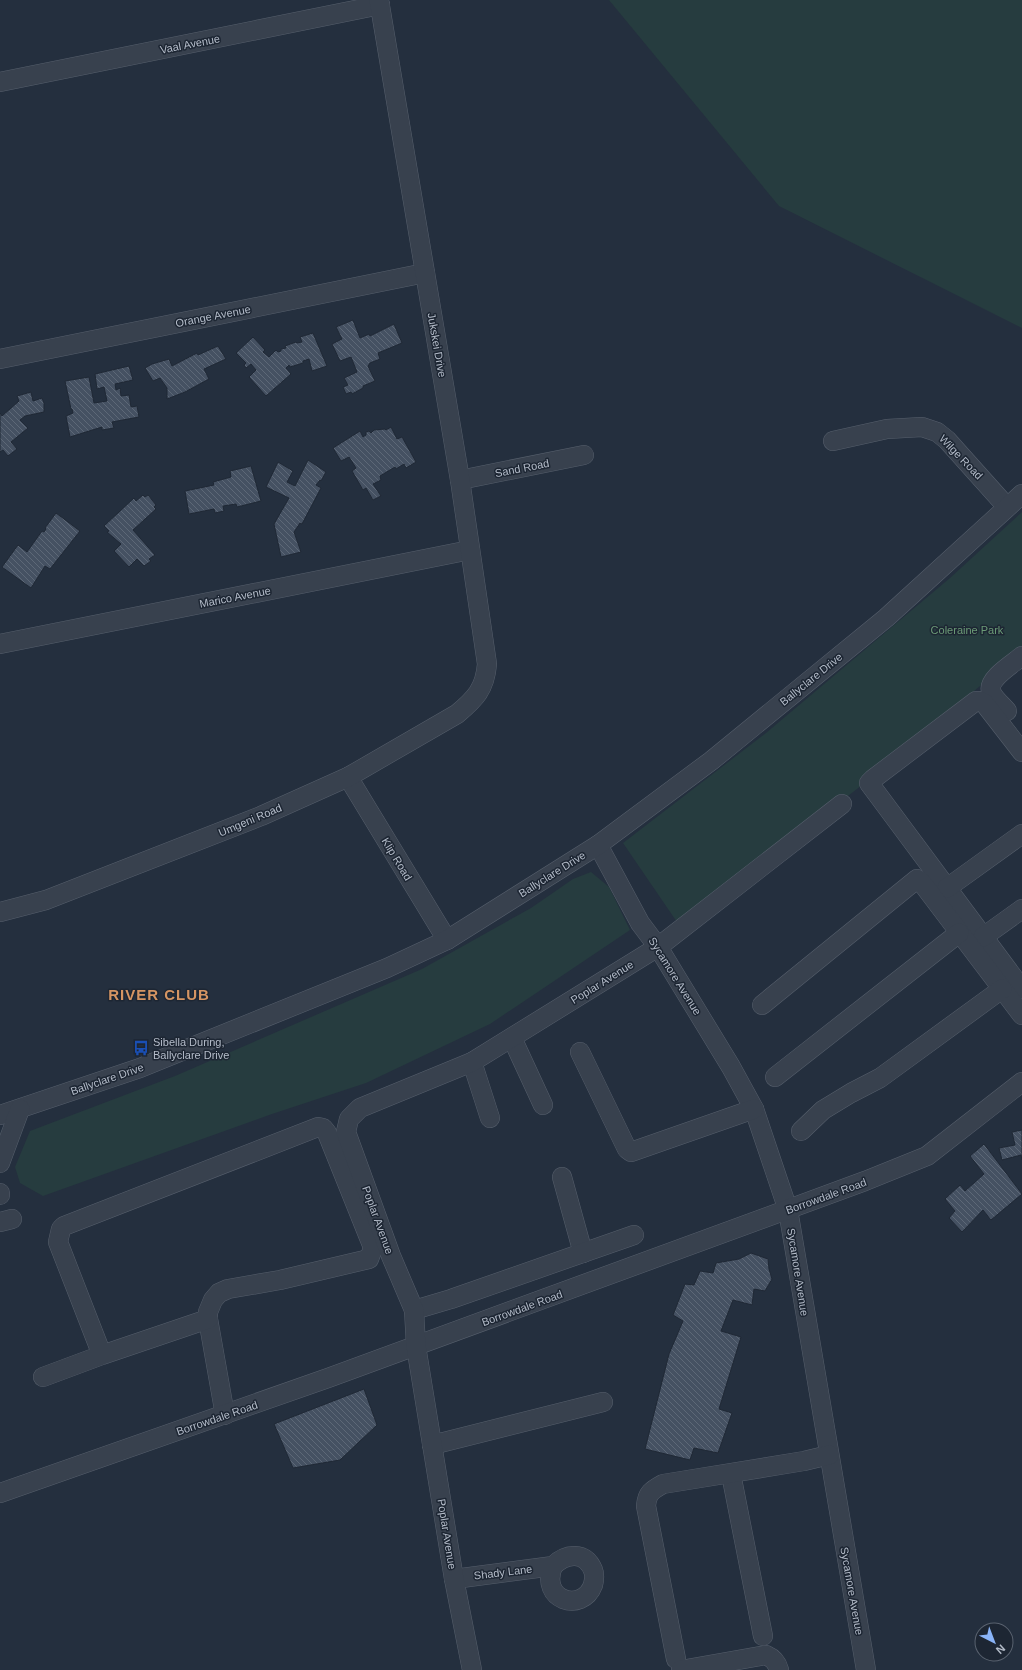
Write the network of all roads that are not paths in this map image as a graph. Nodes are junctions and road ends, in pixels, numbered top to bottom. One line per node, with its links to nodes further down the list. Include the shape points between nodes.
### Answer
1 (379, 3): 2 (street, Vaal Avenue); 3 (street, Jukskei Drive)
2 (0, 82)
3 (425, 273): 4 (street, Orange Avenue); 7 (street, Jukskei Drive)
4 (0, 359)
5 (833, 441): 9 (street, Wilge Road, via 887,429 922,427 937,432)
6 (584, 455): 7 (street, Sand Road)
7 (460, 480): 10 (street, Jukskei Drive)
8 (1022, 494): 9 (street, Ballyclare Drive)
9 (1007, 507): 19 (street, Ballyclare Drive, via 886,618 711,761)
10 (470, 550): 11 (street, Marico Avenue); 13 (street, Jukskei Drive, via 487,664)
11 (0, 644)
12 (1022, 656): 14 (street, via 992,681 990,687 991,692)
13 (481, 690): 16 (street, Umgeni Road, via 457,714)
14 (1022, 730)
15 (1022, 752): 20 (street, via 984,703 976,701 870,781 870,785)
16 (348, 777): 22 (street, Umgeni Road, via 261,816 101,879 46,900); 25 (street, Klip Road)
17 (842, 804): 26 (street, Poplar Avenue)
18 (1022, 834): 20 (street)
19 (598, 845): 25 (street, Ballyclare Drive); 26 (street, Sycamore Avenue, via 640,923)
20 (947, 888): 24 (street)
21 (1022, 908): 24 (street)
22 (0, 912)
23 (959, 933): 27 (street); 28 (street, via 922,883 916,880); 33 (street)
24 (983, 937): 27 (street)
25 (447, 940): 36 (street, Ballyclare Drive, via 387,968 140,1068)
26 (658, 947): 30 (street, Poplar Avenue); 37 (street, Sycamore Avenue)
27 (1016, 987): 29 (street); 40 (street, via 880,1078 823,1110)
28 (762, 1005)
29 (1022, 1015)
30 (512, 1038): 32 (street, Poplar Avenue); 35 (street)
31 (580, 1052): 37 (street, via 630,1152)
32 (472, 1062): 39 (street); 46 (street, Poplar Avenue, via 360,1108 348,1119 346,1132 391,1256)
33 (775, 1077)
34 (1022, 1082): 43 (street, Borrowdale Road, via 927,1156)
35 (543, 1104)
36 (20, 1109): 38 (street, Ballyclare Drive); 41 (street)
37 (754, 1109): 43 (street, Sycamore Avenue)
38 (0, 1115)
39 (490, 1118)
40 (801, 1130)
41 (0, 1163)
42 (562, 1177): 45 (street)
43 (788, 1210): 48 (street, Borrowdale Road); 54 (street, Sycamore Avenue)
44 (634, 1235): 45 (street)
45 (583, 1253): 46 (street)
46 (414, 1310): 48 (street, Poplar Avenue)
47 (208, 1320): 49 (street); 49 (street, via 213,1300 228,1289 280,1280 369,1259 372,1245 323,1128 310,1130 61,1229 58,1242); 52 (street)
48 (416, 1346): 52 (street, Borrowdale Road); 53 (street, Poplar Avenue)
49 (102, 1355): 50 (street)
50 (43, 1377)
51 (603, 1402): 53 (street)
52 (225, 1415): 56 (street, Borrowdale Road)
53 (432, 1445): 58 (street, Poplar Avenue)
54 (829, 1455): 55 (street); 63 (street, Sycamore Avenue)
55 (731, 1474): 59 (street); 60 (street, via 663,1484 650,1491 647,1497 646,1506)
56 (0, 1493)
57 (553, 1566): 58 (street, Shady Lane)
58 (454, 1578): 62 (street, Poplar Avenue)
59 (763, 1636)
60 (679, 1664): 61 (street, via 766,1655)
61 (775, 1664)
62 (472, 1670)
63 (866, 1670)

